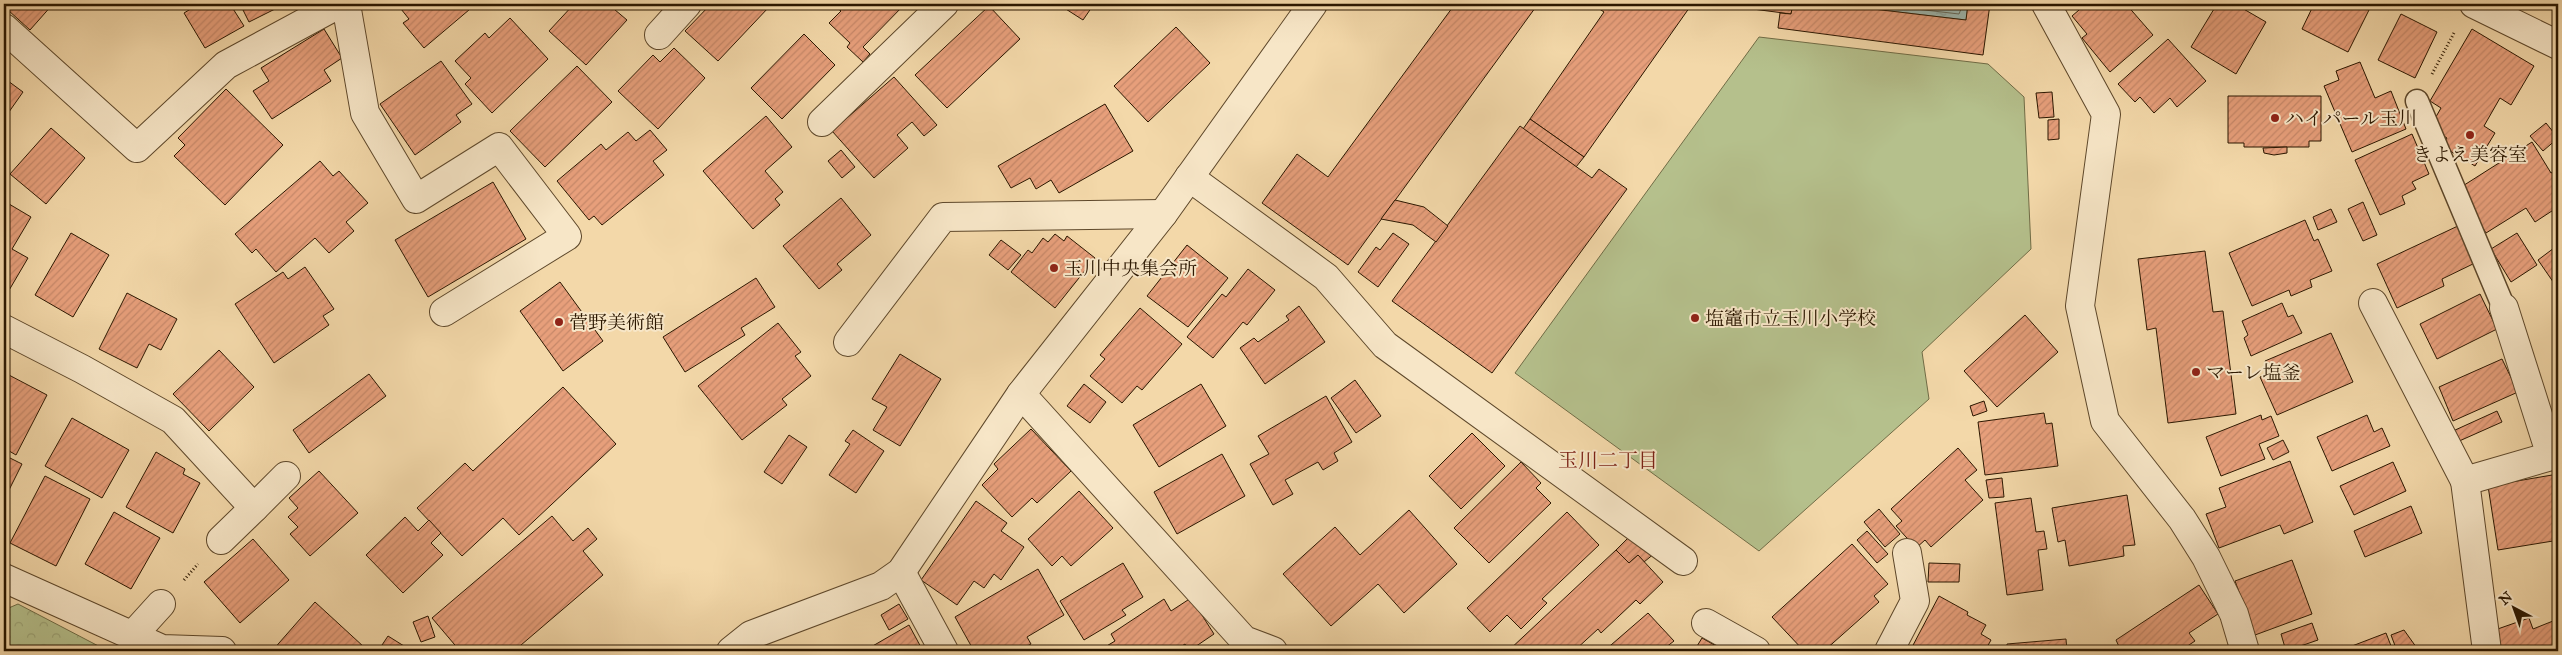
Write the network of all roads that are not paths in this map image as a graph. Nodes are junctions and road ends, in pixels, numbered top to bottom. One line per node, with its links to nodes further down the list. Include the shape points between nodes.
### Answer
1 (339, 4): 8 (street, via 226,65 137,148)
2 (346, 4): 17 (street, via 365,113 416,199 499,146 566,236)
3 (687, 4): 9 (street)
4 (944, 4): 12 (street)
5 (1313, 4): 13 (street)
6 (2046, 4): 38 (street, via 2106,114 2080,306 2105,421 2182,519 2206,557 2234,614)
7 (2474, 4): 10 (street)
8 (4, 28)
9 (659, 35)
10 (2558, 45)
11 (2417, 101): 16 (lane)
12 (822, 122)
13 (1189, 177): 14 (street); 26 (street, via 1326,277 1385,345)
14 (1163, 214): 19 (street, via 943,217); 20 (street)
15 (2373, 303): 22 (street)
16 (2504, 308): 22 (street, via 2551,456)
17 (444, 312)
18 (4, 328): 23 (street, via 173,420)
19 (848, 342)
20 (1021, 394): 27 (street); 35 (street, via 1244,640)
21 (286, 476): 23 (street)
22 (2465, 481): 39 (street)
23 (254, 508): 24 (street)
24 (221, 540)
25 (1908, 553): 37 (street, via 1915,600)
26 (1683, 561)
27 (901, 572): 33 (street, via 881,586 750,635); 34 (street)
28 (4, 578): 31 (street)
29 (161, 604): 31 (street)
30 (1706, 623): 36 (street)
31 (132, 636): 32 (street, via 162,649)
32 (222, 651)
33 (731, 651)
34 (944, 651)
35 (1273, 651)
36 (1756, 651)
37 (1889, 651)
38 (2245, 651)
39 (2487, 651)

